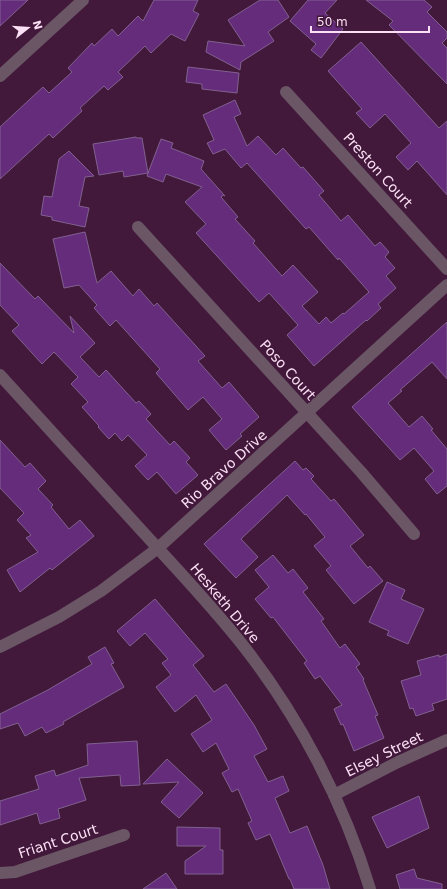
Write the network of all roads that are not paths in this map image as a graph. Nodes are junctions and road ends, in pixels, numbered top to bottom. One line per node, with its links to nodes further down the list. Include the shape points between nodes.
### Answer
1 (83, 0): 2 (street)
2 (0, 76)
3 (286, 92): 5 (street, Preston Court)
4 (138, 228): 8 (street, Poso Court)
5 (447, 269)
6 (447, 285): 8 (street, Rio Bravo Drive)
7 (0, 375): 10 (street, Hesketh Drive)
8 (307, 413): 9 (street, Poso Court); 10 (street, Rio Bravo Drive)
9 (414, 534)
10 (158, 548): 11 (street, Rio Bravo Drive, via 59,617); 13 (street, Hesketh Drive, via 245,648 306,740)
11 (0, 647)
12 (447, 740): 13 (street, Elsey Street)
13 (334, 795): 16 (street, Hesketh Drive)
14 (124, 835): 15 (street, Friant Court, via 15,872)
15 (0, 873)
16 (370, 889)

